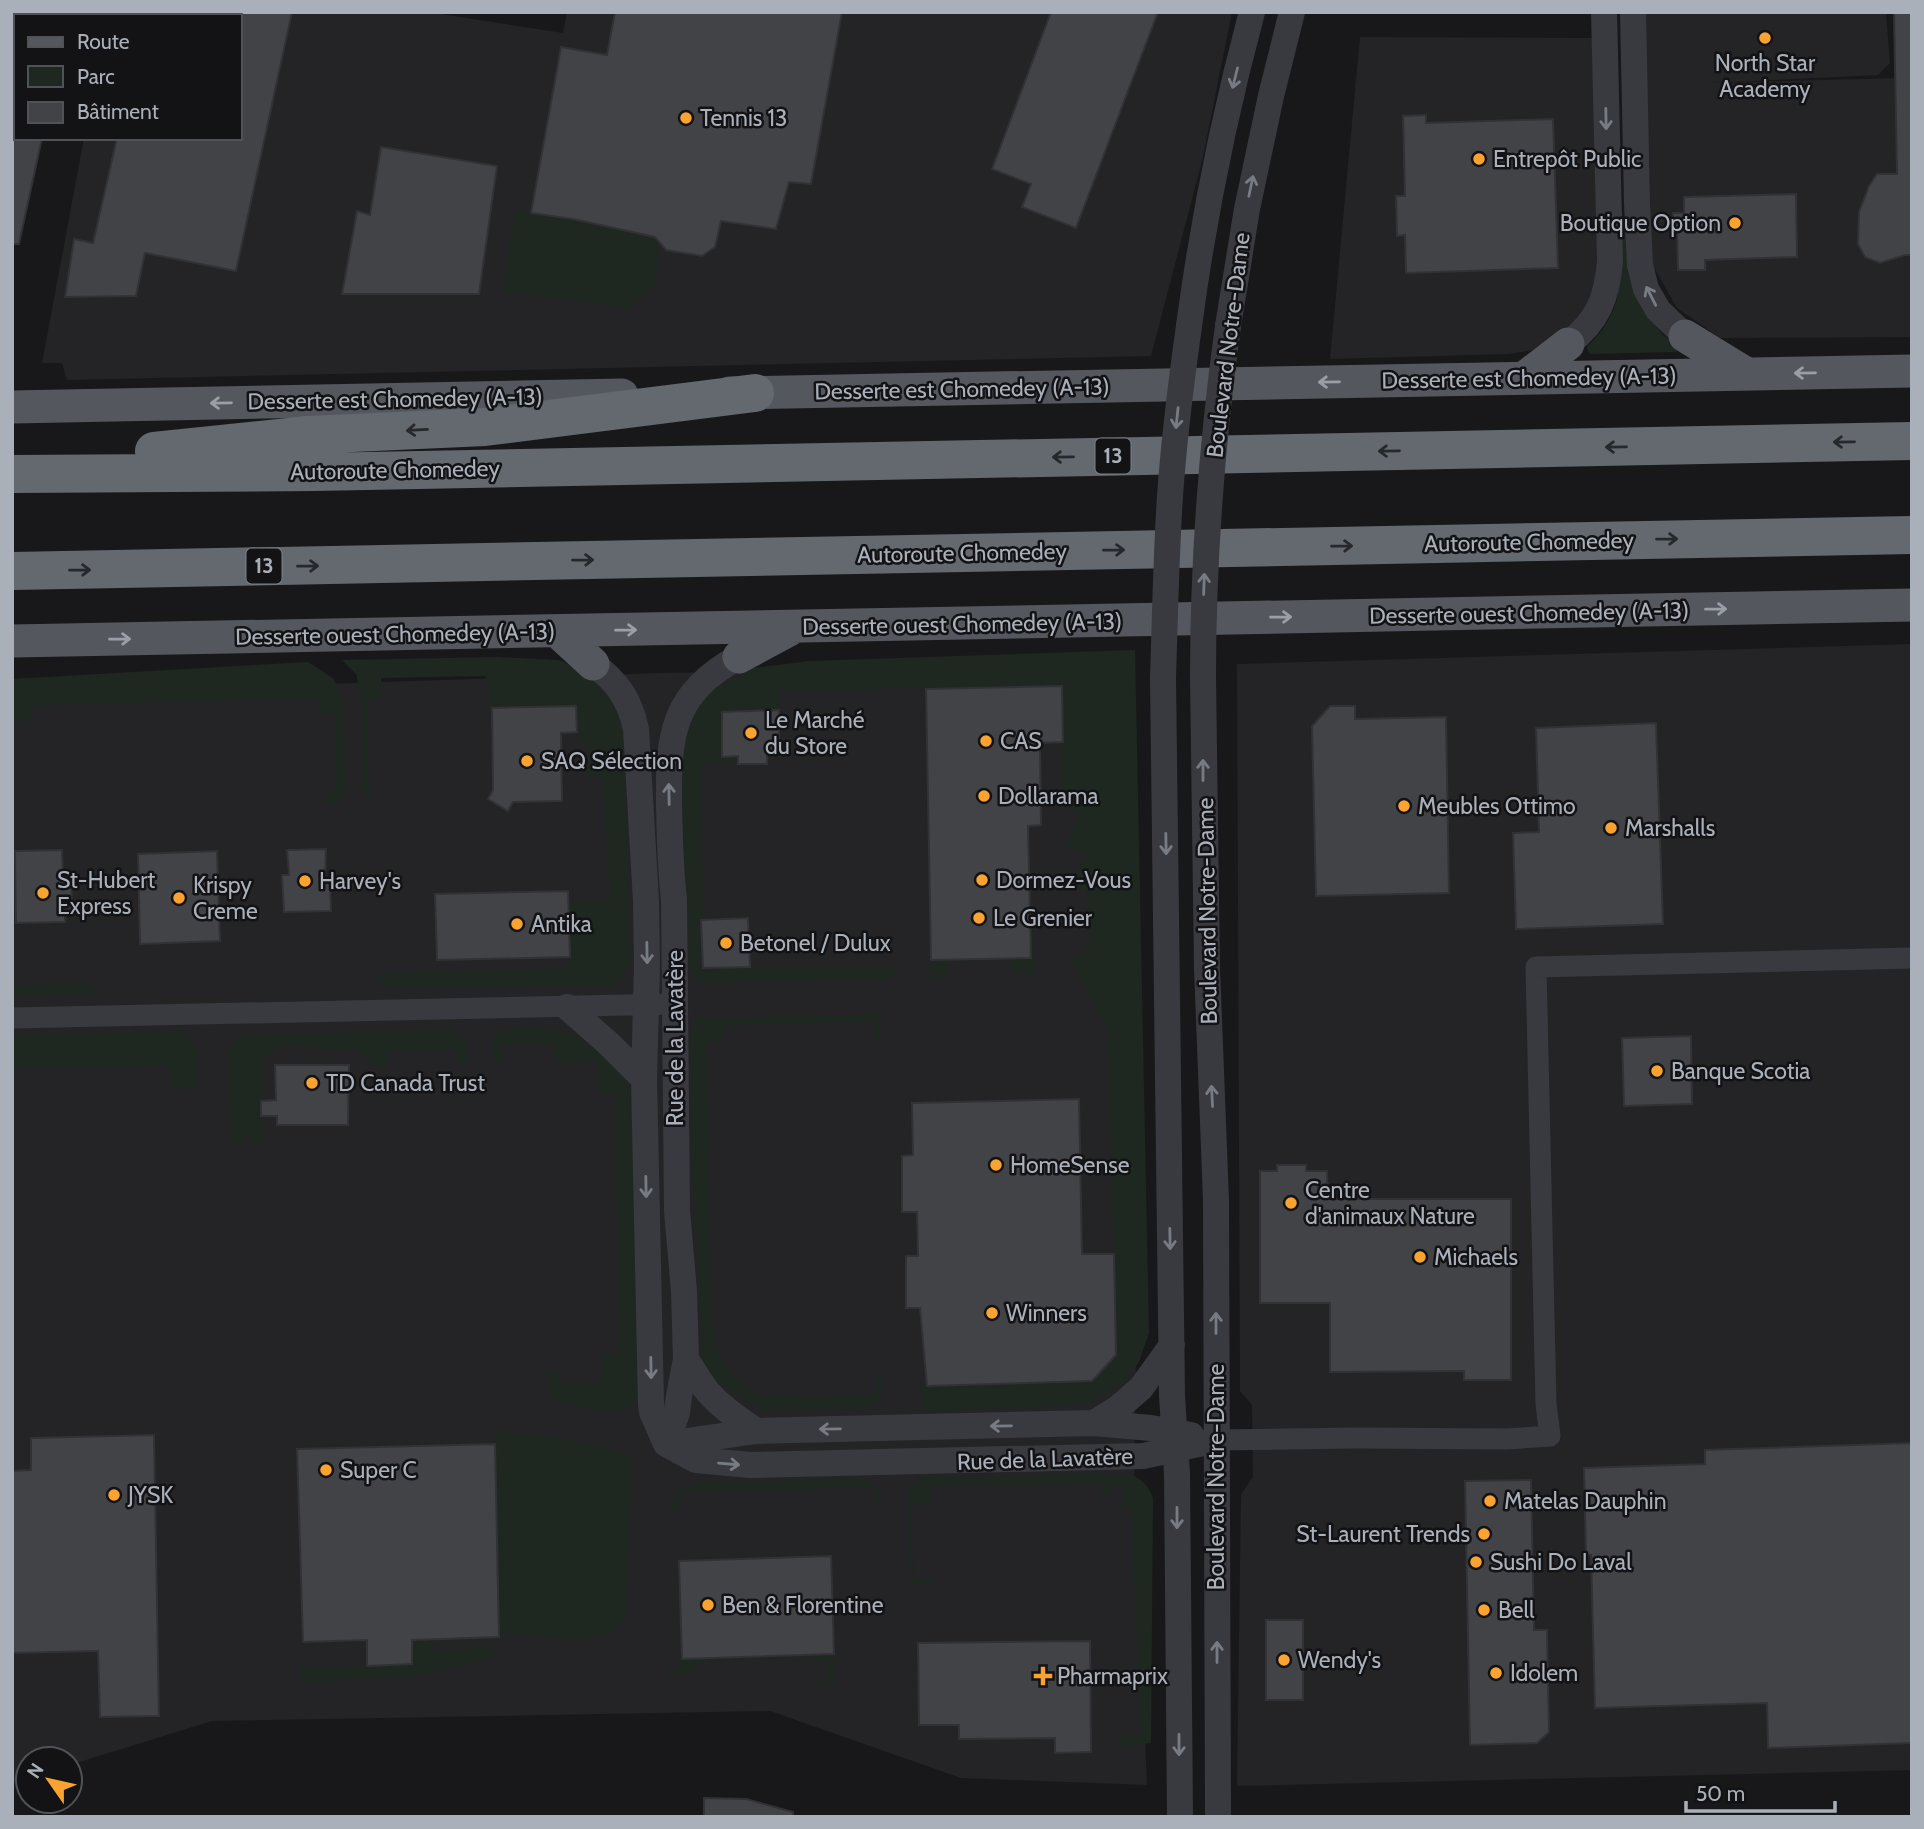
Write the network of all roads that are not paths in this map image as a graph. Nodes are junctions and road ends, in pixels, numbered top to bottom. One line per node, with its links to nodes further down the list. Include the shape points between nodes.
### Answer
1 (1252, 12): 29 (street, Boulevard Notre-Dame, one-way to 29, bridge, via 1230,95 1202,239 1170,496 1163,678)
2 (1292, 12): 33 (street, Boulevard Notre-Dame, one-way to 2, bridge, via 1203,677 1206,536 1228,326 1249,199)
3 (1604, 12): 6 (street, one-way to 6, via 1608,278 1597,313)
4 (1633, 12): 5 (street, one-way to 4, via 1651,300 1640,265)
5 (1685, 336): 8 (main road)
6 (1568, 344): 9 (main road)
7 (1912, 371): 8 (main road, Desserte est Chomedey (A-13), one-way to 8)
8 (1747, 374): 9 (main road, Desserte est Chomedey (A-13))
9 (1524, 378): 10 (main road, Desserte est Chomedey (A-13), one-way to 10)
10 (755, 393): 11 (main road, Desserte est Chomedey (A-13), one-way to 11); 13 (highway, one-way to 13, via 485,427 308,435)
11 (12, 407)
12 (1912, 441): 14 (highway, Autoroute Chomedey / 13, one-way to 14)
13 (12, 466)
14 (12, 474)
15 (1912, 535): 16 (highway, Autoroute Chomedey / 13, one-way to 15)
16 (12, 571)
17 (1912, 606): 18 (main road, Desserte ouest Chomedey (A-13), one-way to 17)
18 (794, 627): 19 (main road, Desserte ouest Chomedey (A-13), one-way to 18); 21 (main road)
19 (557, 631): 20 (main road, Desserte ouest Chomedey (A-13), one-way to 19); 22 (main road)
20 (12, 641)
21 (739, 657): 24 (street, Rue de la Lavatère, one-way to 21, via 672,743 688,698 712,673)
22 (593, 664): 25 (street, Rue de la Lavatère, one-way to 25, via 621,690 636,729 646,901)
23 (1912, 958): 33 (street, Rue de la Lavatère, via 1536,967 1550,1436)
24 (674, 1004): 25 (street); 30 (street, Rue de la Lavatère, via 677,1210)
25 (645, 1005): 26 (street); 28 (street, Rue de la Lavatère)
26 (567, 1007): 27 (street); 28 (street)
27 (12, 1018)
28 (644, 1079): 35 (street, Rue de la Lavatère, one-way to 35, via 651,1403)
29 (1172, 1345): 31 (street, via 1141,1388); 34 (street, Boulevard Notre-Dame)
30 (686, 1359): 32 (street, via 706,1390); 35 (street, Rue de la Lavatère, via 677,1413)
31 (1094, 1423): 32 (street, Rue de la Lavatère, one-way to 32); 34 (street, Rue de la Lavatère, via 1151,1428)
32 (757, 1431): 35 (street, Rue de la Lavatère)
33 (1217, 1440): 34 (street, Rue de la Lavatère); 37 (street, Boulevard Notre-Dame, one-way to 33)
34 (1175, 1441): 35 (street, Rue de la Lavatère, one-way to 34, via 696,1460 750,1465 1129,1457 1151,1455); 36 (street, Boulevard Notre-Dame, one-way to 36)
35 (666, 1444)
36 (1180, 1817)
37 (1218, 1817)

